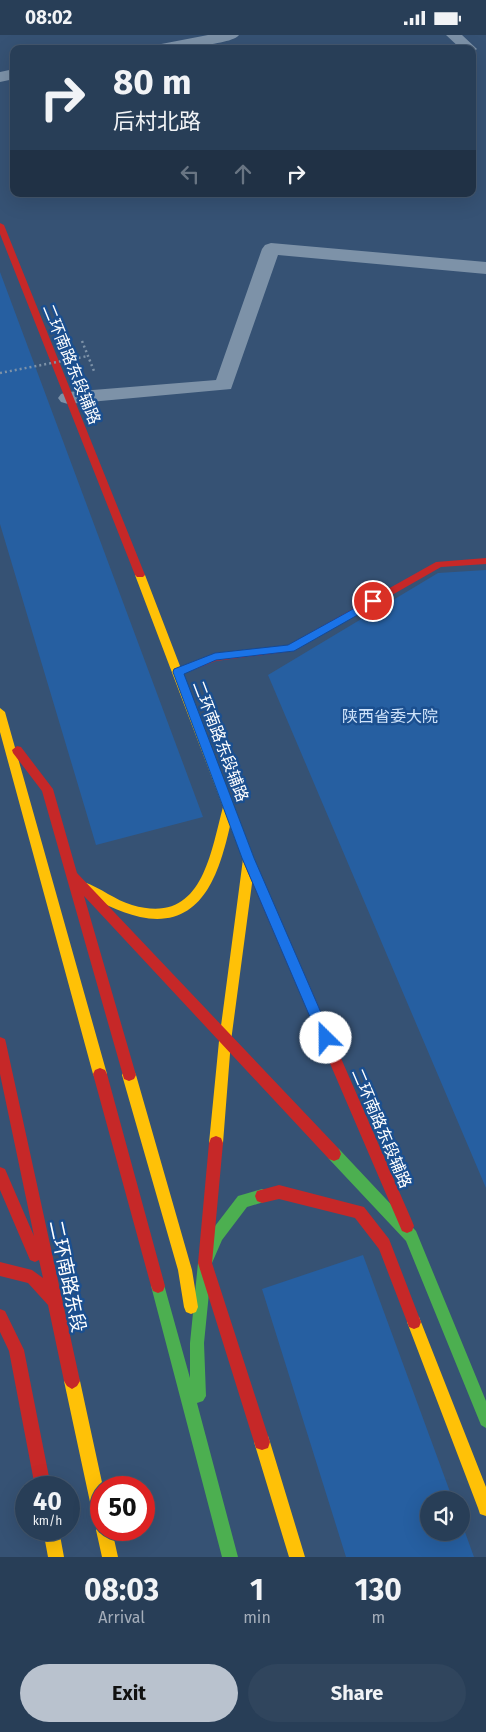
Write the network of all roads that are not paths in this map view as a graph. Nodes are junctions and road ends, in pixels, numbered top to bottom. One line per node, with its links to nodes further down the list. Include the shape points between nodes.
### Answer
1 (232, 35): 3 (street)
2 (453, 35): 4 (street)
3 (178, 45)
4 (465, 45)
5 (0, 225): 7 (main road, 二环南路东段辅路)
6 (486, 268): 7 (street, via 271,249 224,385)
7 (68, 398): 9 (main road, 二环南路东段辅路)
8 (486, 561): 9 (main road, via 440,564 290,648 215,657)
9 (178, 672): 12 (main road, 二环南路东段辅路)
10 (0, 712): 11 (main road)
11 (7, 738): 14 (main road, via 46,789); 25 (main road)
12 (228, 806): 13 (main road, 二环南路东段辅路); 14 (main road, via 220,851 197,899 184,910 168,915 151,915 128,909 103,898)
13 (248, 858): 15 (main road); 18 (main road, 二环南路东段辅路)
14 (76, 880): 15 (main road); 23 (main road, via 185,1270)
15 (225, 1041): 18 (main road); 19 (main road)
16 (0, 1043): 21 (main road, 二环南路东段)
17 (0, 1174): 21 (main road)
18 (412, 1236): 24 (main road, 二环南路东段辅路)
19 (205, 1263): 23 (main road); 28 (main road, via 217,1235 243,1201 280,1192 359,1212 384,1244); 34 (main road)
20 (0, 1269): 21 (main road, via 32,1277)
21 (56, 1302): 27 (main road, 二环南路东段)
22 (0, 1316): 26 (main road, via 16,1350)
23 (197, 1343): 25 (main road)
24 (486, 1420)
25 (198, 1437): 33 (main road)
26 (41, 1476)
27 (93, 1476)
28 (486, 1508)
29 (53, 1541): 31 (main road)
30 (106, 1541): 32 (main road)
31 (56, 1557)
32 (110, 1557)
33 (230, 1557)
34 (297, 1557)

